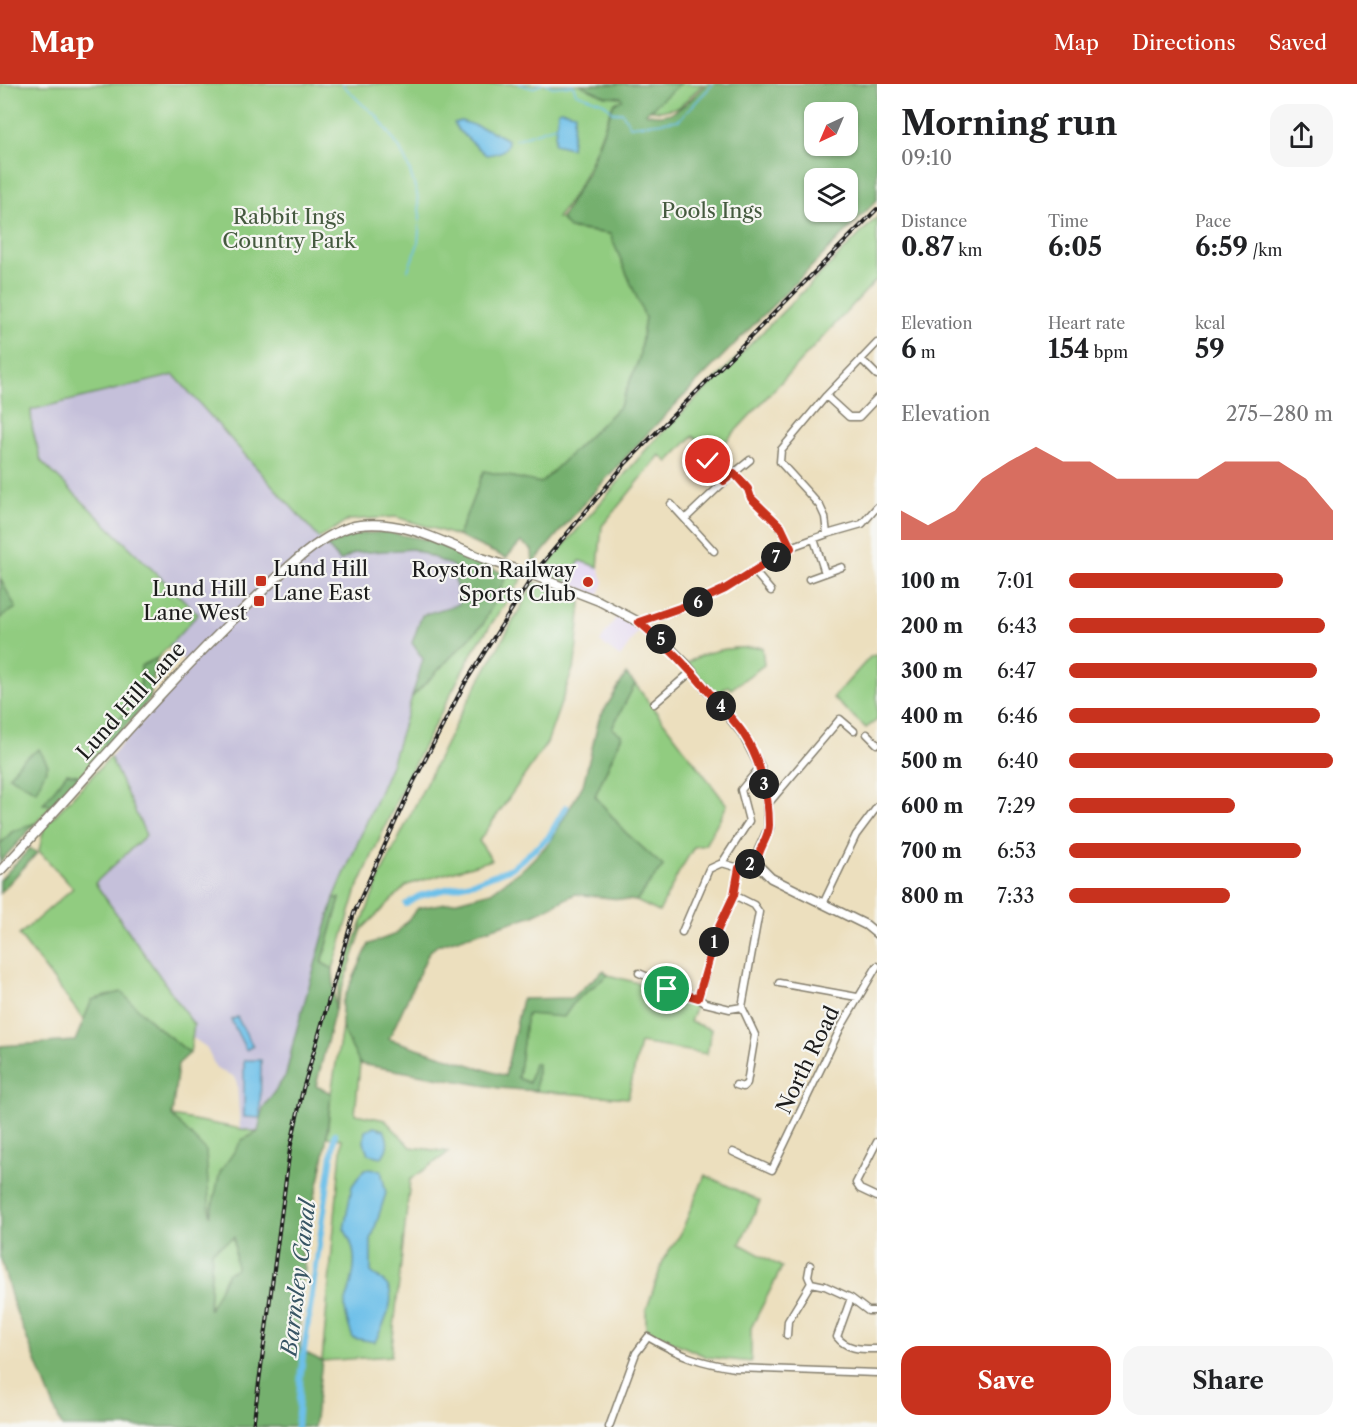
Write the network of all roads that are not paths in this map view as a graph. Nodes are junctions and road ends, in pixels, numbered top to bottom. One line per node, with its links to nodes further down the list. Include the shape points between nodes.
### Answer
1 (877, 343): 2 (street)
2 (861, 359): 3 (street); 4 (street)
3 (877, 375)
4 (826, 396): 5 (street, via 849,417 859,417); 13 (street, via 781,450 780,462 820,506)
5 (877, 398)
6 (750, 460): 8 (street)
7 (708, 461): 9 (street)
8 (734, 473): 9 (street); 15 (street, via 751,498 781,527)
9 (724, 481): 12 (street)
10 (671, 504): 12 (street)
11 (877, 507): 13 (street, via 862,524)
12 (686, 518): 16 (street)
13 (827, 534): 14 (street)
14 (814, 539): 15 (street); 19 (street)
15 (791, 548): 18 (street)
16 (714, 551)
17 (842, 567): 19 (street)
18 (754, 571): 21 (street); 22 (street, via 697,602)
19 (825, 573): 20 (street)
20 (808, 579)
21 (771, 591)
22 (639, 622): 23 (main road, Lund Hill Lane); 34 (main road, Lund Hill Lane, via 599,601 436,537 390,525 346,528 324,539 279,576 176,677)
23 (692, 671): 24 (street); 28 (main road, Lund Hill Lane, via 743,734)
24 (654, 704)
25 (854, 731): 29 (street, via 840,719)
26 (867, 734): 27 (street)
27 (877, 744)
28 (759, 767): 29 (main road, Lund Hill Lane); 31 (street, via 741,790 749,821)
29 (768, 804): 32 (main road, Lund Hill Lane, via 770,828)
30 (877, 807): 36 (street, via 856,835)
31 (722, 863): 33 (street); 37 (street, via 709,869)
32 (757, 864): 33 (street); 36 (main road, via 771,878)
33 (739, 868): 35 (street)
34 (0, 871)
35 (734, 895): 43 (street, via 718,929); 44 (street, via 759,912)
36 (823, 904): 38 (main road)
37 (682, 933)
38 (877, 934)
39 (877, 966): 42 (street, North Road)
40 (639, 974): 43 (street, via 667,989)
41 (779, 982): 42 (street)
42 (857, 997): 47 (street, North Road, via 772,1170)
43 (698, 998): 44 (street, via 730,1009)
44 (742, 1007): 45 (street, via 755,1035 747,1083 743,1087)
45 (736, 1085)
46 (877, 1142): 48 (street, via 856,1183)
47 (733, 1152)
48 (877, 1197)
49 (810, 1265): 50 (street)
50 (811, 1283): 51 (street); 53 (street, via 788,1321)
51 (851, 1298): 52 (street, via 868,1311); 54 (street, via 837,1337 857,1349)
52 (877, 1311)
53 (786, 1335)
54 (877, 1349)
55 (877, 1373): 56 (street, via 712,1365 688,1358 648,1337 636,1353)
56 (609, 1427)

